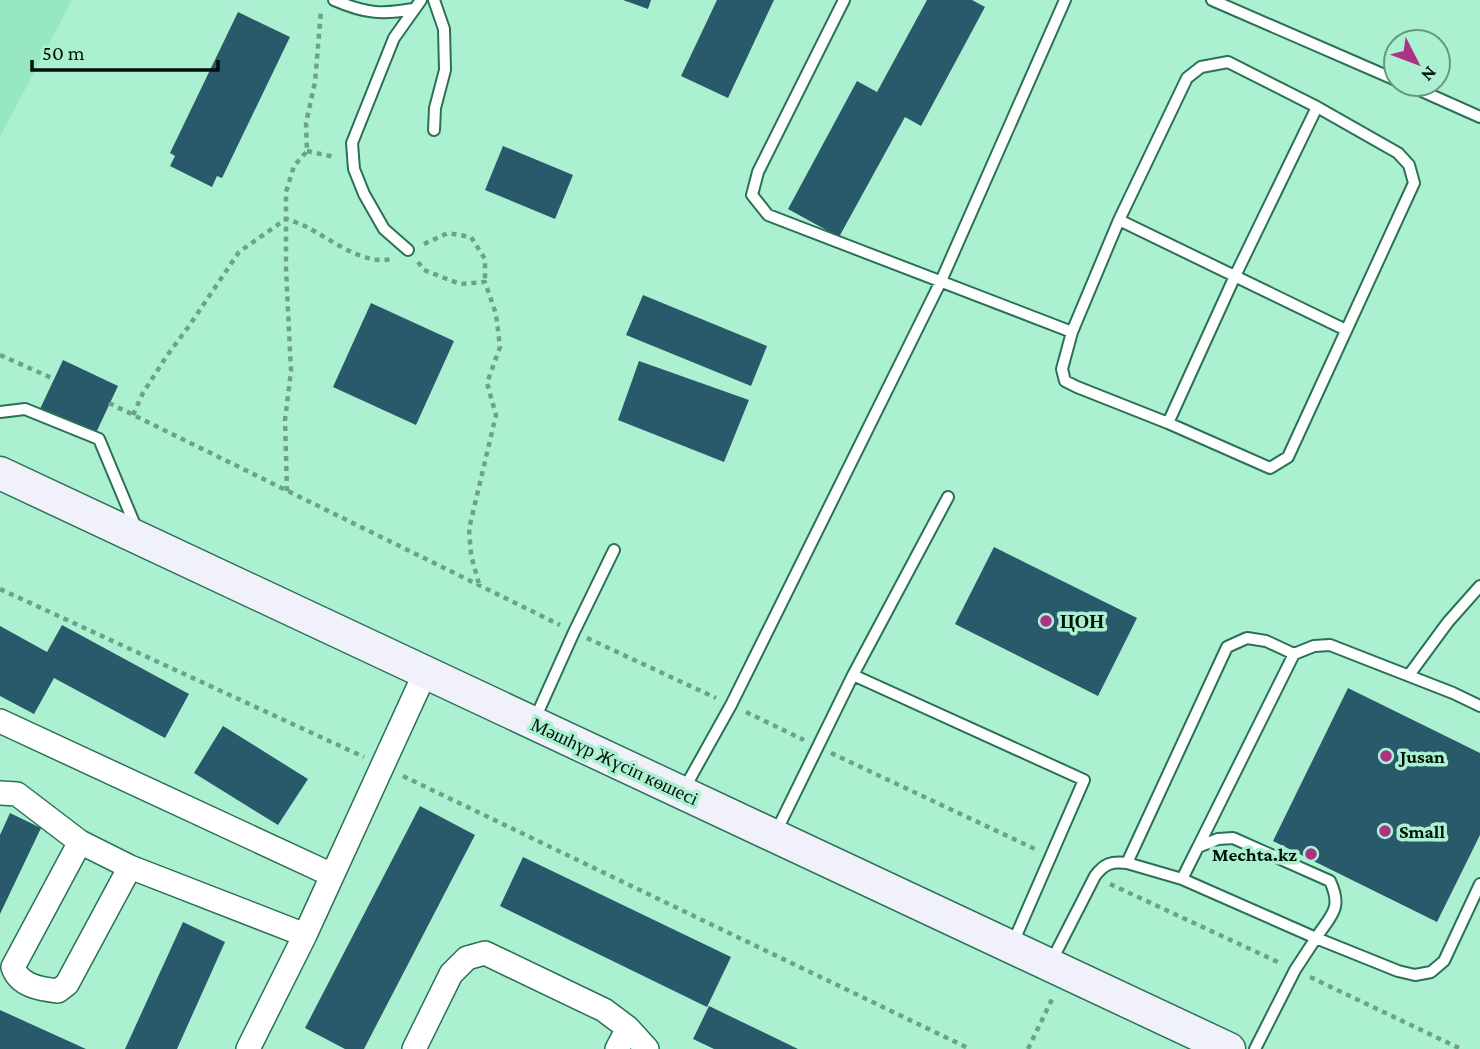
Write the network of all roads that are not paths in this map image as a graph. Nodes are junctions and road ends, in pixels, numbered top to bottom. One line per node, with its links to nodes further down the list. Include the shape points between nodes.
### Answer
1 (334, 0): 6 (lane, via 357,10 391,13)
2 (434, 0): 11 (lane, via 444,29 445,70)
3 (844, 0): 15 (lane, via 758,172 752,195 768,215)
4 (1065, 0): 15 (lane)
5 (1212, 0): 7 (lane)
6 (417, 5): 13 (lane, via 394,38 352,143 354,169 364,194 384,229)
7 (1382, 74)
8 (1437, 98): 10 (lane)
9 (1317, 107): 12 (lane, via 1228,62 1201,67 1187,78); 14 (lane); 16 (lane, via 1398,153 1409,165 1414,183)
10 (1480, 117)
11 (434, 130)
12 (1119, 220): 14 (lane); 17 (lane)
13 (408, 250)
14 (1235, 276): 16 (lane); 19 (lane)
15 (941, 281): 17 (lane); 33 (lane, via 731,705)
16 (1346, 330): 19 (lane, via 1288,457 1279,464 1270,468)
17 (1072, 332): 19 (lane, via 1062,369 1065,381)
18 (0, 412): 22 (lane, via 25,409 99,439)
19 (1168, 423)
20 (0, 473): 22 (main road, Мәшһүр Жүсіп көшесі)
21 (948, 497): 27 (lane)
22 (141, 539): 26 (main road, Мәшһүр Жүсіп көшесі)
23 (614, 550): 31 (lane)
24 (1480, 586): 28 (lane)
25 (1294, 654): 28 (lane, via 1330,645); 36 (lane); 37 (lane, via 1247,638 1227,647)
26 (425, 673): 31 (main road, Мәшһүр Жүсіп көшесі); 39 (street)
27 (853, 675): 34 (lane); 44 (lane, via 1084,780)
28 (1409, 675): 29 (lane)
29 (1480, 706)
30 (0, 721): 39 (street)
31 (533, 723): 33 (main road, Мәшһүр Жүсіп көшесі)
32 (0, 793): 35 (street, via 17,794)
33 (682, 793): 34 (main road, Мәшһүр Жүсіп көшесі)
34 (774, 836): 44 (main road, Мәшһүр Жүсіп көшесі)
35 (80, 842): 38 (street); 38 (street, via 13,967 15,975 34,988 58,991 68,984)
36 (1198, 847): 40 (lane); 43 (lane, via 1234,838 1330,881 1336,907)
37 (1126, 863): 40 (lane); 45 (lane, via 1103,866 1095,876)
38 (130, 867): 42 (street)
39 (332, 876): 42 (street)
40 (1182, 880): 43 (lane)
41 (1480, 884): 43 (lane, via 1444,961 1431,972 1398,971)
42 (306, 935): 47 (street)
43 (1316, 938): 52 (lane)
44 (1011, 947): 45 (main road, Мәшһүр Жүсіп көшесі)
45 (1057, 969): 51 (main road, Мәшһүр Жүсіп көшесі)
46 (628, 1028): 48 (street, via 604,1010 485,953 467,958 451,974); 49 (street); 50 (street)
47 (249, 1049)
48 (414, 1049)
49 (617, 1049)
50 (647, 1049)
51 (1229, 1049)
52 (1255, 1049)

